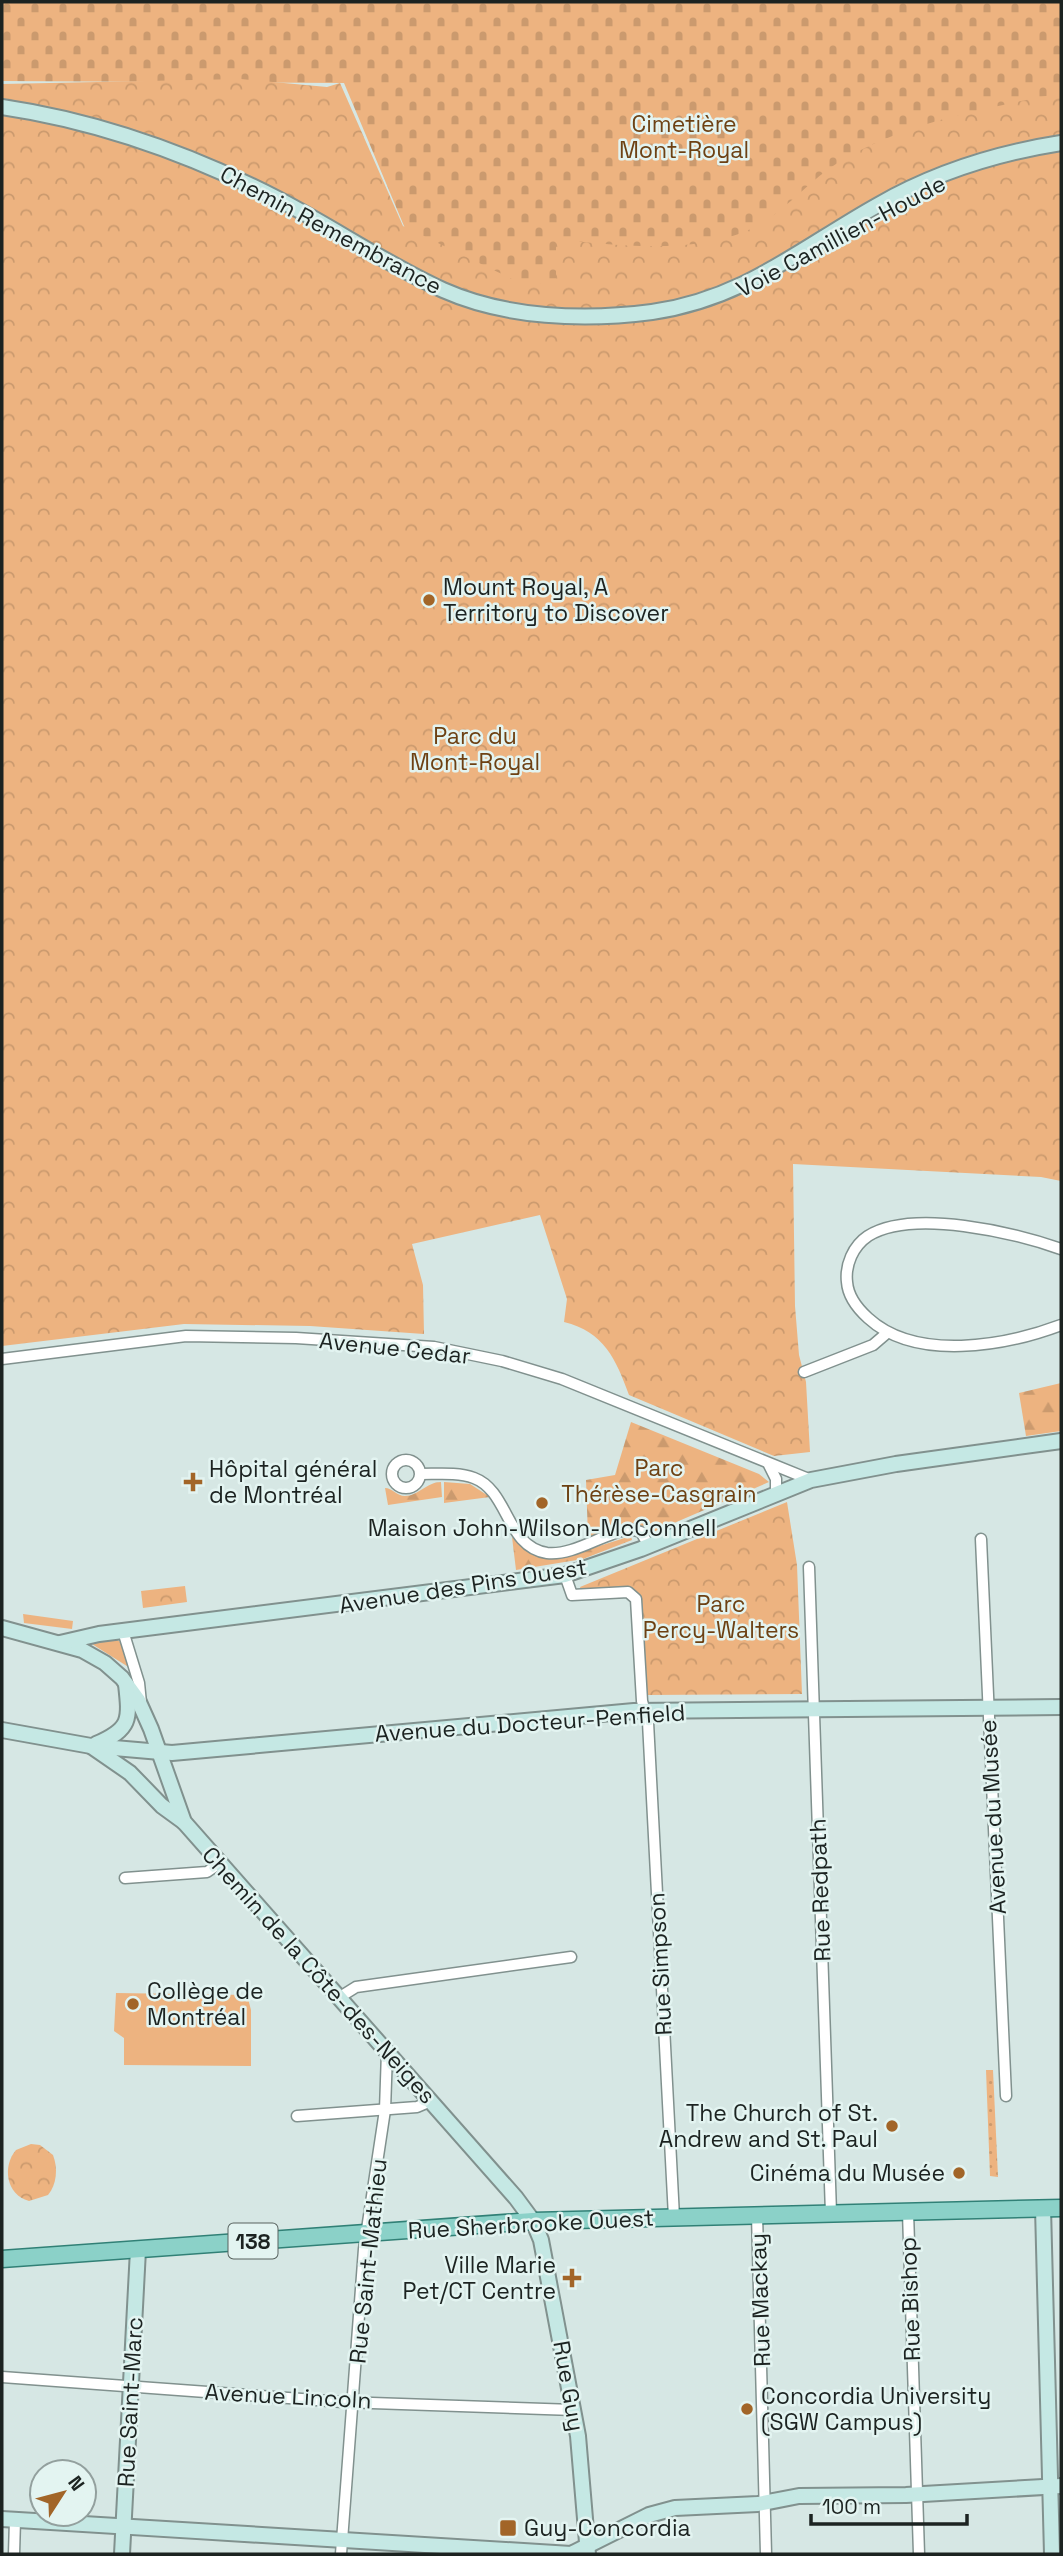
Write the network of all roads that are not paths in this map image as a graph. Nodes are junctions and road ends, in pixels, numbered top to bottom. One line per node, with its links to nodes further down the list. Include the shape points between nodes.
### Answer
1 (2, 107): 3 (main road, Chemin Remembrance, via 104,130 216,170 285,202 445,291 518,311)
2 (1061, 146): 3 (main road, Voie Camillien-Houde, via 998,156 932,179 867,211 767,274 708,297 662,310)
3 (583, 316)
4 (1061, 1249): 6 (street, via 1002,1233 941,1226 907,1226 872,1234 851,1257 848,1288 860,1312)
5 (1061, 1325): 6 (street, via 1021,1337 963,1345)
6 (887, 1333): 8 (street, via 875,1344)
7 (2, 1359): 10 (street, Avenue Cedar, via 186,1336 424,1346 562,1379)
8 (804, 1372)
9 (1061, 1441): 12 (main road, Avenue des Pins Ouest)
10 (769, 1465): 12 (street, Avenue Cedar); 13 (street, via 776,1479)
11 (421, 1474): 15 (street, via 480,1480 495,1494 517,1532 542,1552 557,1552 630,1529 641,1532)
12 (811, 1480): 13 (main road, Avenue des Pins Ouest)
13 (776, 1494): 15 (main road, Avenue des Pins Ouest)
14 (981, 1539): 23 (street, Avenue du Musée)
15 (649, 1546): 17 (main road, Avenue des Pins Ouest)
16 (808, 1567): 25 (street, Rue Redpath)
17 (565, 1575): 19 (main road, Avenue des Pins Ouest); 26 (street, Rue Simpson, via 572,1595 628,1592 635,1597)
18 (2, 1628): 20 (main road, Chemin de la Côte-des-Neiges)
19 (123, 1631): 20 (main road, Avenue des Pins Ouest, via 79,1636); 22 (street, Chemin de la Côte-des-Neiges, via 139,1683)
20 (59, 1644): 21 (main road, Chemin de la Côte-des-Neiges, via 94,1656)
21 (126, 1683): 22 (main road, Chemin de la Côte-des-Neiges); 28 (main road, via 129,1710 125,1726)
22 (141, 1707): 29 (main road, Chemin de la Côte-des-Neiges)
23 (988, 1707): 24 (main road, Avenue du Docteur-Penfield); 25 (main road, Avenue du Docteur-Penfield); 36 (street, Avenue du Musée)
24 (1061, 1707)
25 (814, 1710): 26 (main road, Avenue du Docteur-Penfield); 43 (street, Rue Redpath)
26 (645, 1712): 29 (main road, Avenue du Docteur-Penfield); 45 (street, Rue Simpson)
27 (2, 1730): 28 (main road, Avenue du Docteur-Penfield)
28 (91, 1745): 29 (main road, Avenue du Docteur-Penfield); 30 (main road, via 134,1776)
29 (160, 1752): 30 (main road, Chemin de la Côte-des-Neiges)
30 (184, 1822): 31 (main road, Chemin de la Côte-des-Neiges)
31 (220, 1863): 32 (street, via 207,1872); 34 (main road, Chemin de la Côte-des-Neiges)
32 (125, 1878)
33 (570, 1957): 34 (street, via 356,1987)
34 (340, 1997): 35 (main road, Chemin de la Côte-des-Neiges)
35 (387, 2051): 37 (main road, Chemin de la Côte-des-Neiges); 38 (street, Rue Saint-Mathieu)
36 (1006, 2095)
37 (431, 2101): 38 (street, via 420,2107); 46 (main road, Chemin de la Côte-des-Neiges)
38 (385, 2110): 39 (street); 47 (street, Rue Saint-Mathieu)
39 (296, 2116)
40 (1043, 2208): 41 (main road, Rue Sherbrooke Ouest / 138); 42 (main road, Rue Sherbrooke Ouest / 138); 54 (main road)
41 (1061, 2208)
42 (908, 2212): 43 (main road, Rue Sherbrooke Ouest / 138); 55 (street, Rue Bishop)
43 (831, 2213): 44 (main road, Rue Sherbrooke Ouest / 138)
44 (757, 2215): 45 (main road, Rue Sherbrooke Ouest / 138); 56 (street, Rue Mackay)
45 (674, 2217): 46 (main road, Rue Sherbrooke Ouest / 138)
46 (533, 2221): 47 (main road, Rue Sherbrooke Ouest / 138); 53 (main road, Rue Guy, via 541,2240)
47 (368, 2232): 48 (main road, Rue Sherbrooke Ouest / 138); 52 (street, Rue Saint-Mathieu)
48 (138, 2250): 49 (main road, Rue Sherbrooke Ouest / 138); 51 (main road, Rue Saint-Marc)
49 (2, 2259)
50 (2, 2377): 51 (street, Avenue Lincoln)
51 (131, 2387): 52 (street, Avenue Lincoln); 58 (main road, Rue Saint-Marc)
52 (354, 2401): 53 (street, Avenue Lincoln); 59 (street, Rue Saint-Mathieu)
53 (574, 2410): 60 (main road, Rue Guy)
54 (1056, 2486): 55 (main road); 66 (main road)
55 (916, 2494): 56 (main road, via 799,2496); 65 (street, Rue Bishop)
56 (765, 2502): 60 (main road, via 665,2510); 64 (street, Rue Mackay)
57 (9, 2520): 58 (main road); 62 (street)
58 (123, 2527): 59 (main road); 63 (main road, Rue Saint-Marc)
59 (342, 2547): 61 (main road)
60 (588, 2551): 61 (main road)
61 (481, 2552)
62 (14, 2554)
63 (122, 2554)
64 (766, 2554)
65 (919, 2554)
66 (1052, 2554)

